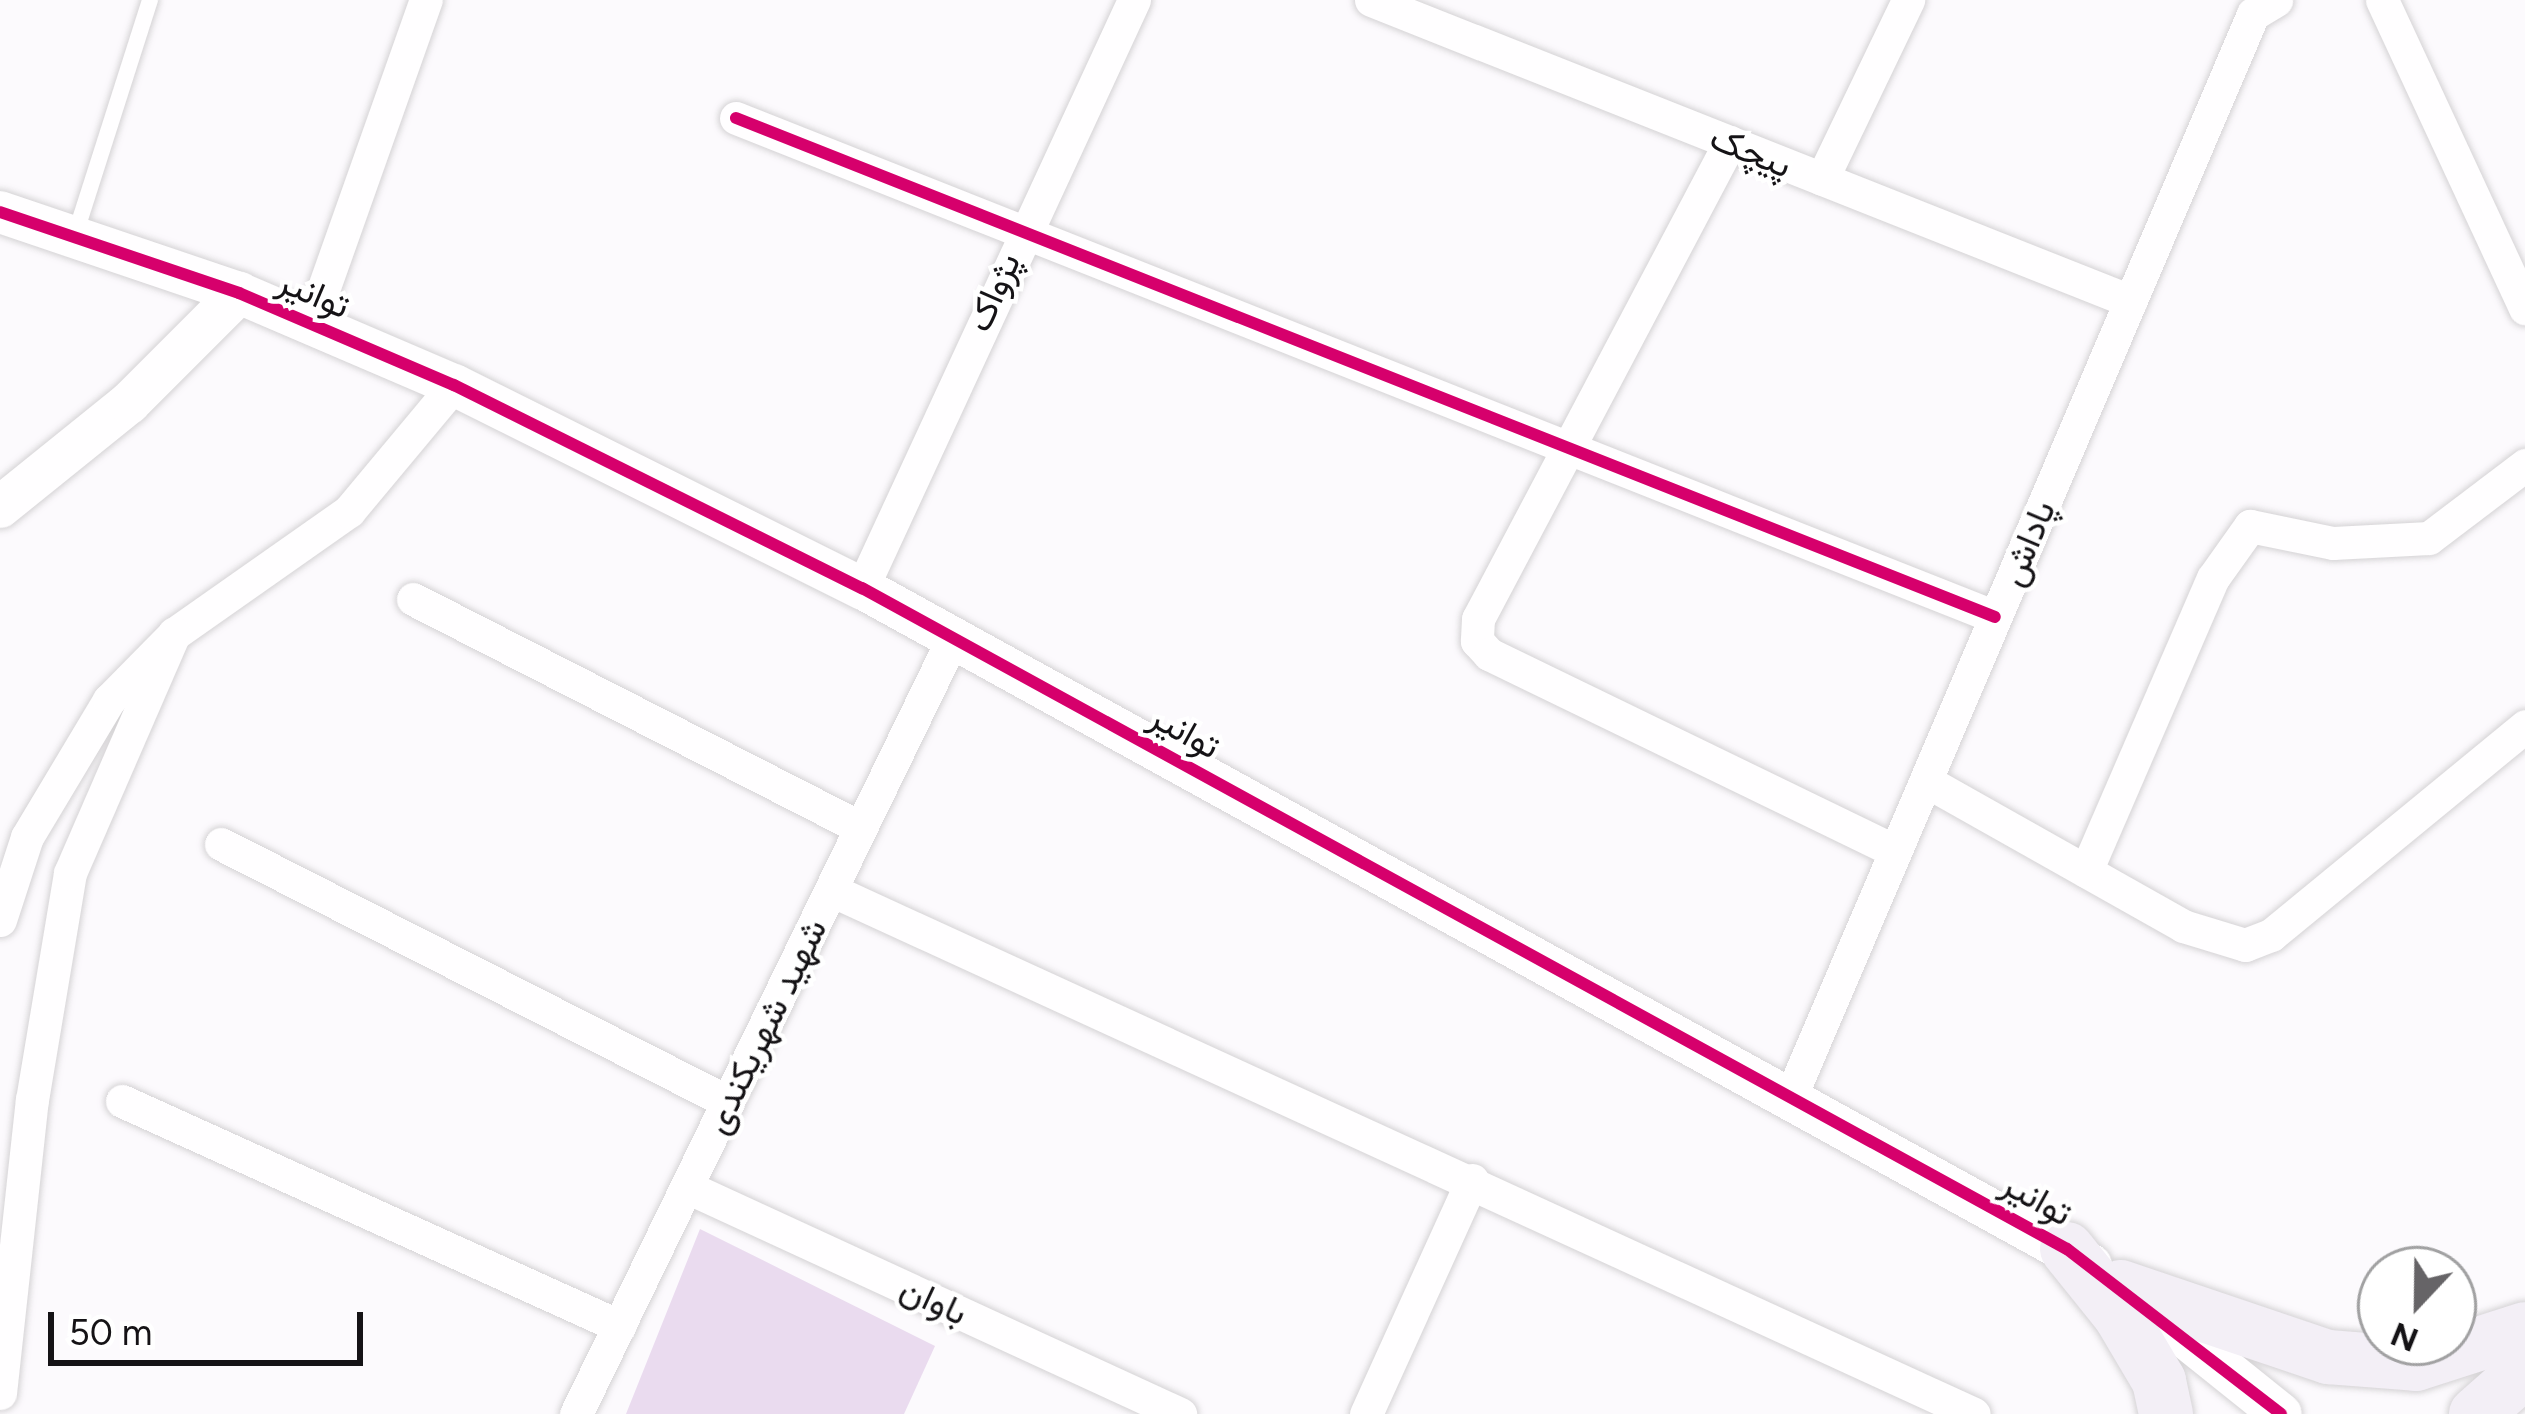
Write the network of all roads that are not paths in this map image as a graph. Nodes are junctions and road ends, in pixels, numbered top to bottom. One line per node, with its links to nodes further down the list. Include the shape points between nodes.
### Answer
1 (150, 0): 13 (lane)
2 (426, 0): 17 (street)
3 (1133, 0): 12 (street, پژواک)
4 (1371, 0): 9 (street, پیچک)
5 (1908, 0): 10 (street)
6 (2276, 0): 15 (street, پاداش, via 2253,14)
7 (2382, 0): 16 (street)
8 (736, 118): 12 (street)
9 (1730, 142): 10 (street, پیچک); 19 (street)
10 (1822, 179): 15 (street, پیچک)
11 (0, 212): 13 (street, توانیر)
12 (1021, 231): 19 (street); 22 (street, پژواک)
13 (75, 235): 14 (street, توانیر)
14 (239, 293): 17 (street, توانیر); 21 (street, via 129,403)
15 (2130, 301): 24 (street, پاداش)
16 (2525, 308)
17 (311, 324): 18 (street, توانیر)
18 (454, 385): 22 (street, توانیر); 25 (street, via 350,511)
19 (1571, 448): 24 (street); 31 (street, via 1478,619 1477,641 1489,654)
20 (2525, 465): 32 (street, via 2429,538 2333,543 2250,526 2213,578)
21 (0, 506)
22 (862, 588): 26 (street, توانیر)
23 (413, 599): 29 (street)
24 (1995, 617): 28 (street, پاداش)
25 (174, 634): 34 (street, via 109,700 59,776 27,837); 45 (street, via 70,873 32,1100)
26 (953, 638): 29 (street, شهید شهریکندی); 35 (street, توانیر)
27 (2525, 725): 32 (street, via 2271,934 2245,945 2183,926)
28 (1926, 781): 31 (street, پاداش); 32 (street)
29 (861, 828): 33 (street, شهید شهریکندی)
30 (221, 844): 37 (street)
31 (1895, 851): 35 (street, پاداش)
32 (2086, 871)
33 (831, 890): 37 (street, شهید شهریکندی); 38 (street)
34 (0, 920)
35 (1790, 1098): 40 (street, توانیر)
36 (122, 1101): 42 (street)
37 (728, 1102): 39 (street, شهید شهریکندی)
38 (1472, 1180): 48 (street); 49 (street)
39 (687, 1186): 42 (street, شهید شهریکندی); 47 (street, باوان)
40 (2067, 1249): 41 (street, توانیر); 50 (main road, via 2139,1348)
41 (2121, 1287): 43 (main road, via 2328,1357 2416,1364); 51 (street, توانیر)
42 (619, 1326): 46 (street, شهید شهریکندی)
43 (2525, 1329)
44 (2525, 1371): 52 (main road)
45 (0, 1394)
46 (576, 1414)
47 (1180, 1414)
48 (1366, 1414)
49 (1974, 1414)
50 (2166, 1414)
51 (2281, 1414)
52 (2476, 1414)

